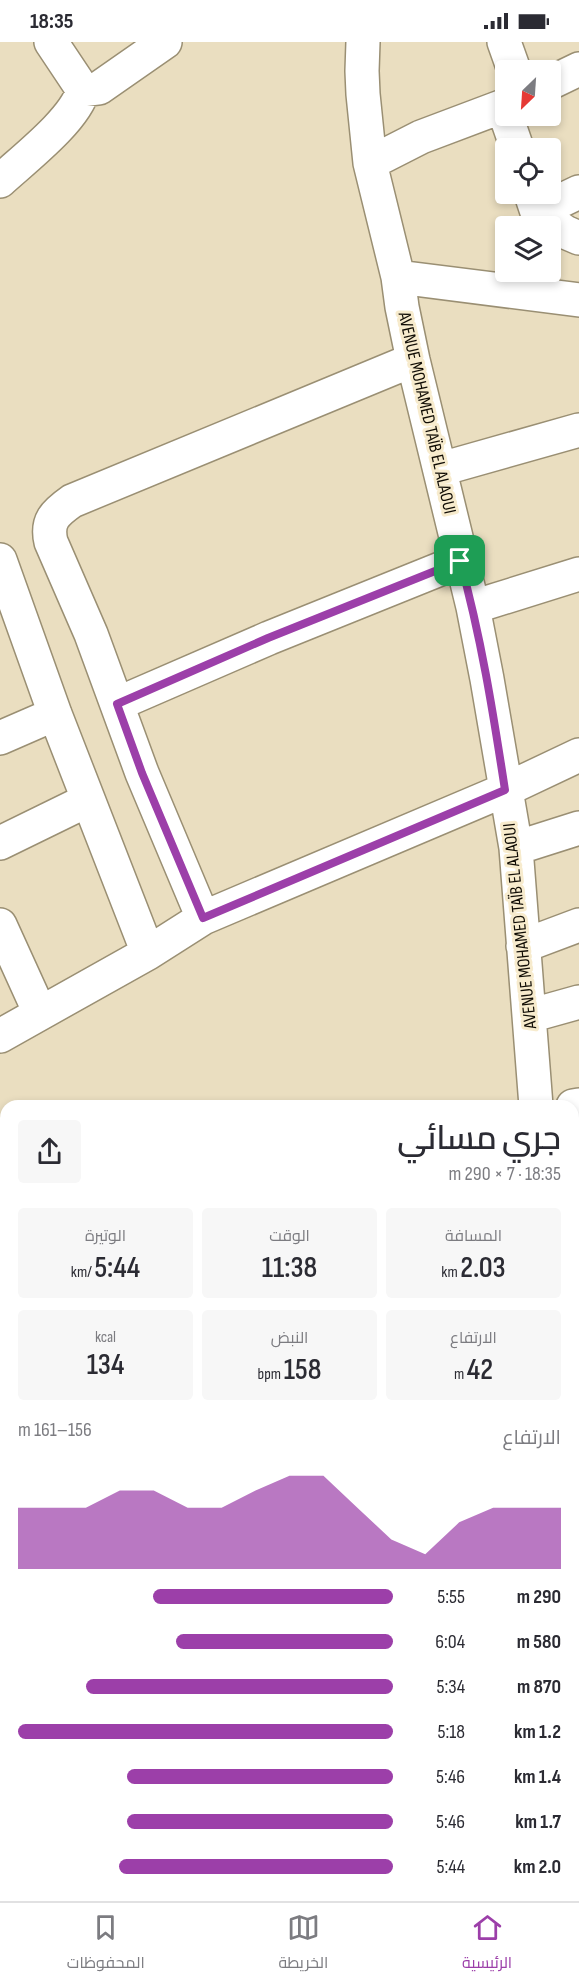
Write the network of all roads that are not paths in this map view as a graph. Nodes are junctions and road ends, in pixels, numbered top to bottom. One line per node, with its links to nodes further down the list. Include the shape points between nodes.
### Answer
1 (165, 42): 8 (street, via 99,88)
2 (363, 42): 10 (street, AVENUE MOHAMED TAÏB EL ALAOUI, via 363,94)
3 (504, 42): 5 (street)
4 (53, 46): 8 (street)
5 (510, 60)
6 (579, 69): 7 (street)
7 (561, 78)
8 (84, 90): 11 (street, via 50,136)
9 (495, 113): 10 (street, via 421,137)
10 (370, 163): 16 (street, AVENUE MOHAMED TAÏB EL ALAOUI)
11 (0, 181)
12 (579, 192): 13 (street)
13 (561, 196)
14 (535, 204): 15 (street, via 566,232)
15 (579, 238)
16 (398, 277): 17 (street); 18 (street, AVENUE MOHAMED TAÏB EL ALAOUI)
17 (579, 300)
18 (413, 360): 20 (street, AVENUE MOHAMED TAÏB EL ALAOUI); 26 (street, via 72,501 55,515 48,533)
19 (579, 430): 20 (street)
20 (441, 469): 22 (street, AVENUE MOHAMED TAÏB EL ALAOUI)
21 (0, 560): 25 (street)
22 (460, 561): 24 (street, AVENUE MOHAMED TAÏB EL ALAOUI); 26 (street)
23 (579, 574): 24 (street)
24 (473, 607): 30 (street, AVENUE MOHAMED TAÏB EL ALAOUI)
25 (13, 635): 27 (street)
26 (117, 704): 35 (street)
27 (55, 714): 28 (street); 31 (street)
28 (0, 738)
29 (579, 754): 30 (street)
30 (505, 790): 34 (street, AVENUE MOHAMED TAÏB EL ALAOUI); 35 (street)
31 (88, 800): 33 (street); 39 (street)
32 (579, 828): 34 (street)
33 (0, 843)
34 (516, 848): 38 (street, AVENUE MOHAMED TAÏB EL ALAOUI)
35 (203, 918): 39 (street)
36 (0, 925): 41 (street)
37 (579, 925): 38 (street)
38 (523, 946): 42 (street, AVENUE MOHAMED TAÏB EL ALAOUI)
39 (148, 953): 41 (street)
40 (579, 1002): 42 (street)
41 (40, 1013): 43 (street)
42 (529, 1016): 44 (street, AVENUE MOHAMED TAÏB EL ALAOUI)
43 (0, 1036)
44 (536, 1100)

